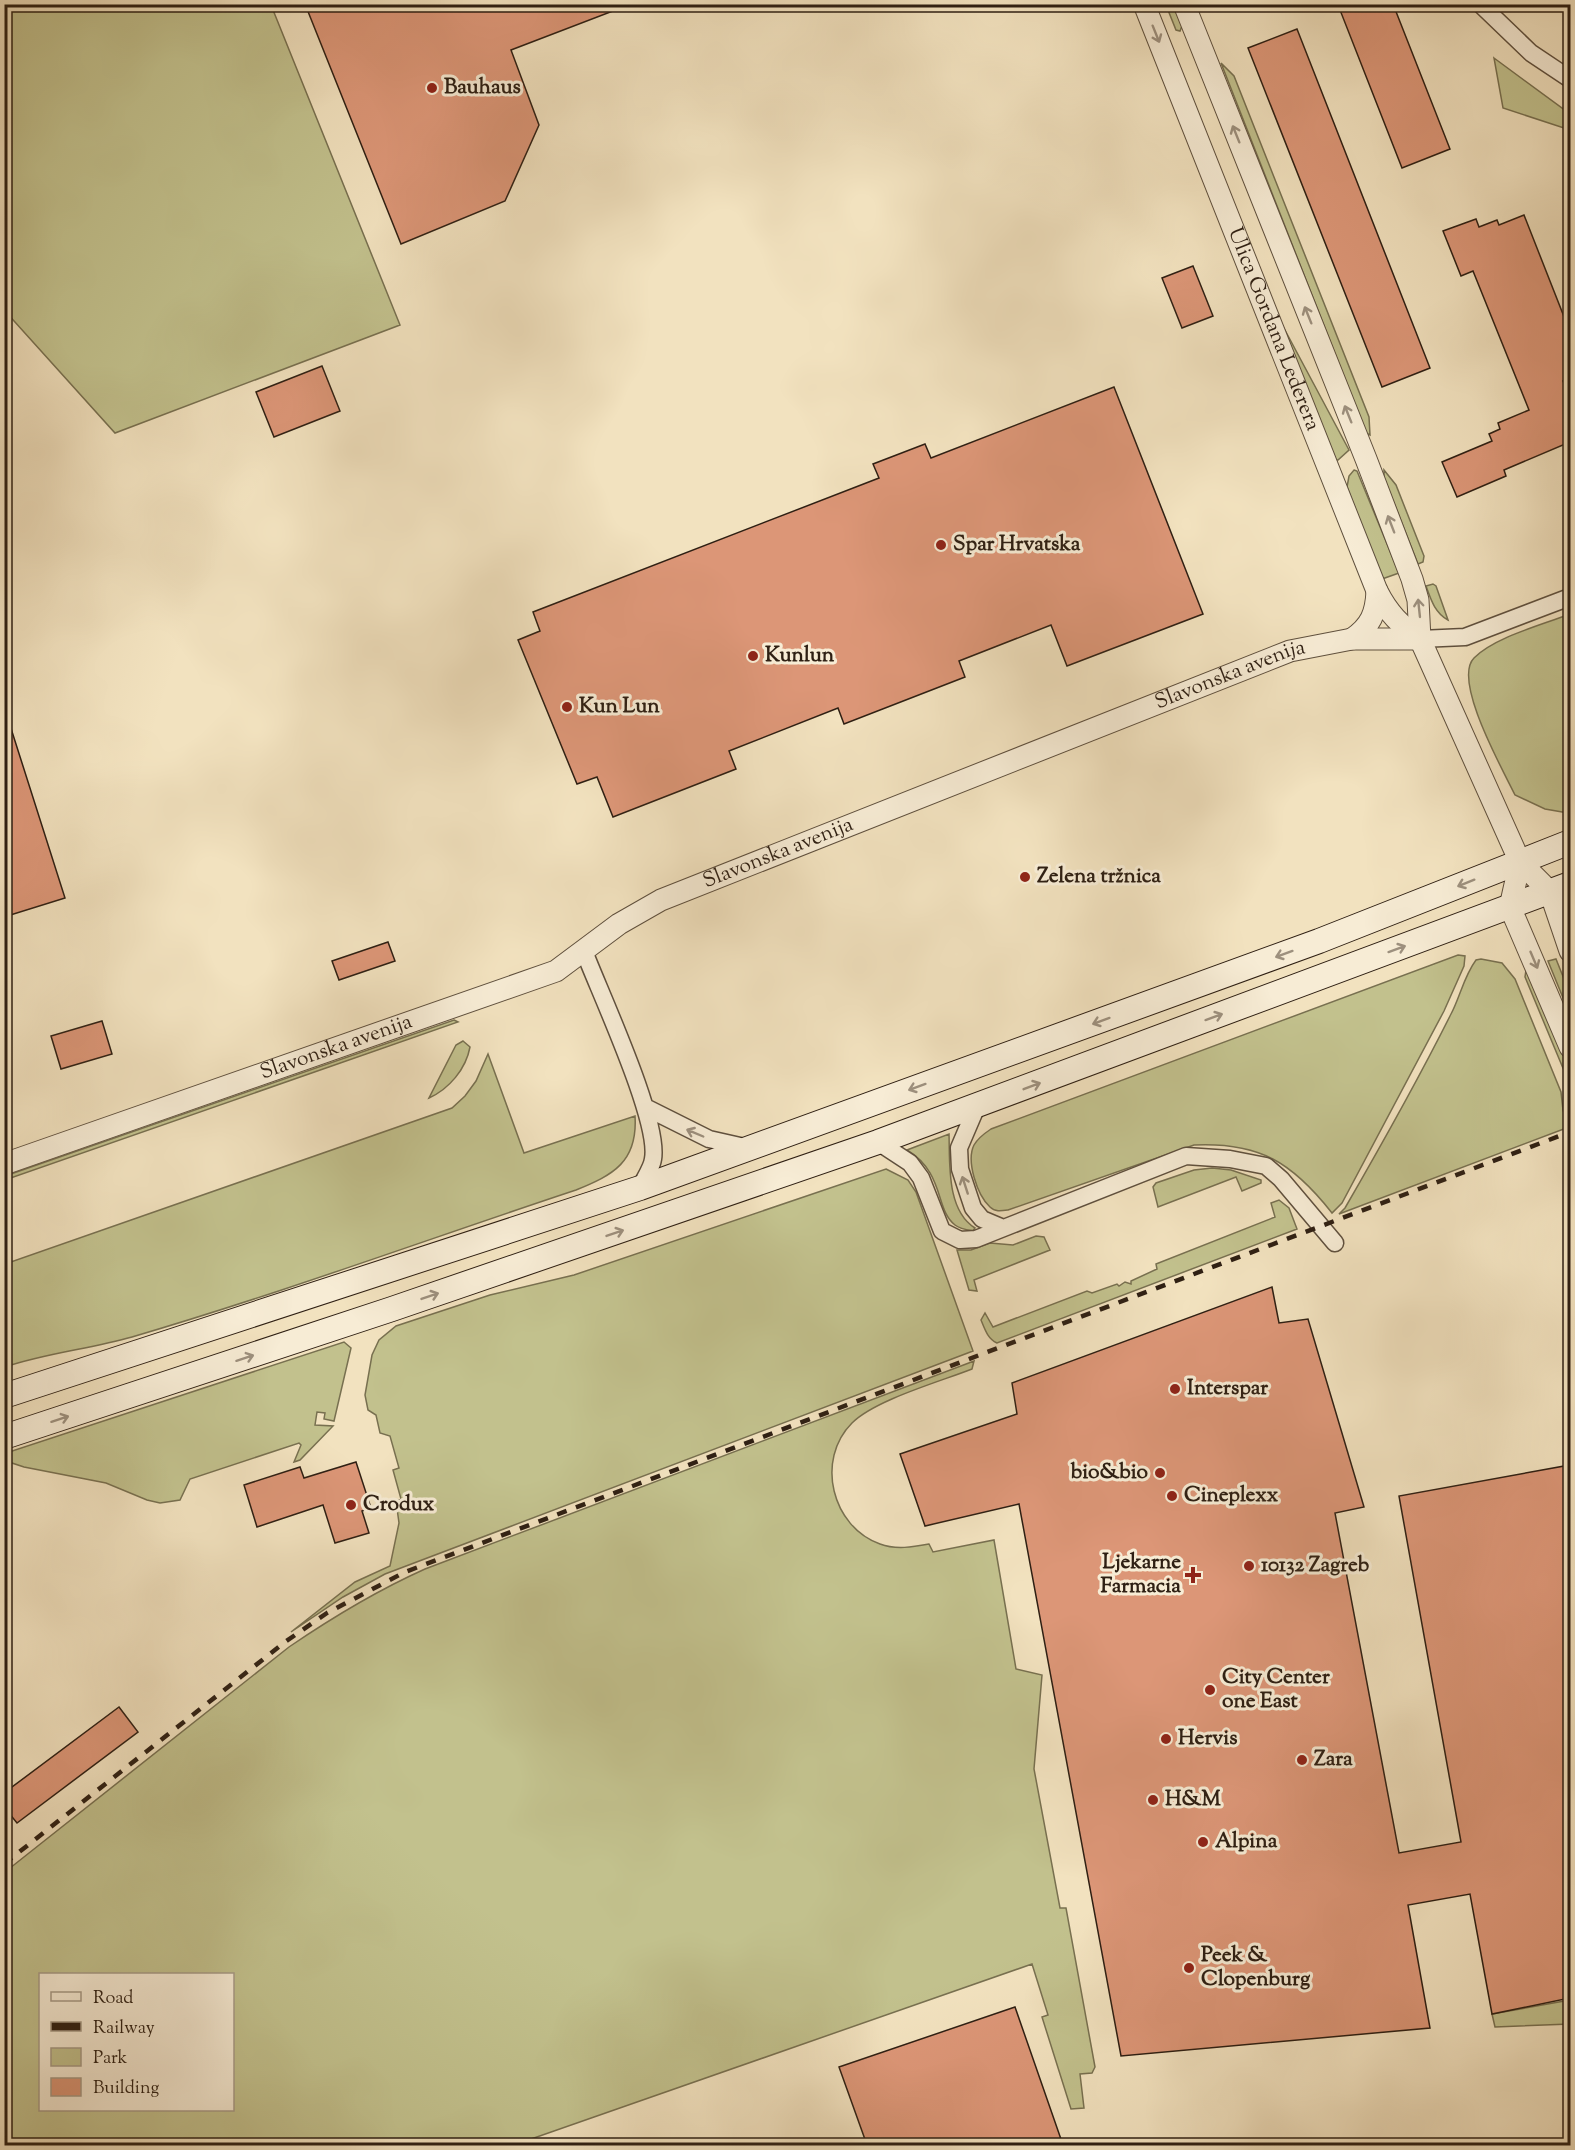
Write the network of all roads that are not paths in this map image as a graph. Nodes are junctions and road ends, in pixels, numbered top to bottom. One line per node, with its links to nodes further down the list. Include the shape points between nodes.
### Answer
1 (1143, 4): 5 (street, Ulica Gordana Lederera, one-way to 5)
2 (1184, 4): 8 (street, Ulica Gordana Lederera, one-way to 2, via 1418,600 1407,568)
3 (1483, 5): 4 (street, via 1531,53)
4 (1570, 79)
5 (1377, 591): 7 (street, via 1375,614); 8 (street, Ulica Gordana Lederera, via 1387,611)
6 (1570, 597): 8 (street, Slavonska avenija, via 1465,638)
7 (1352, 639): 8 (street, Slavonska avenija); 13 (street, Slavonska avenija, via 1309,646 1271,658 661,900 619,924)
8 (1420, 639): 10 (street, Ulica Gordana Lederera)
9 (1570, 842): 10 (main road)
10 (1520, 861): 11 (street, Ulica Gordana Lederera); 12 (street); 19 (main road, one-way to 19, via 1309,945)
11 (1560, 888): 12 (main road); 14 (street)
12 (1510, 907): 15 (street, one-way to 15); 16 (main road, one-way to 12)
13 (584, 951): 17 (street); 20 (street, Slavonska avenija, via 556,971 507,990)
14 (1570, 951)
15 (1570, 1047)
16 (977, 1106): 18 (main road); 22 (street, one-way to 16, via 982,1219 973,1208 960,1169 959,1148)
17 (645, 1107): 19 (street, one-way to 17, via 709,1139); 21 (street, via 653,1159)
18 (878, 1142): 22 (street, via 910,1163 921,1178 942,1231 960,1240 976,1239); 25 (main road, one-way to 18, via 403,1306)
19 (749, 1148): 21 (main road)
20 (4, 1164)
21 (640, 1188): 24 (main road)
22 (1001, 1227): 23 (street, via 1186,1156 1266,1166)
23 (1335, 1243)
24 (4, 1396)
25 (4, 1437)

